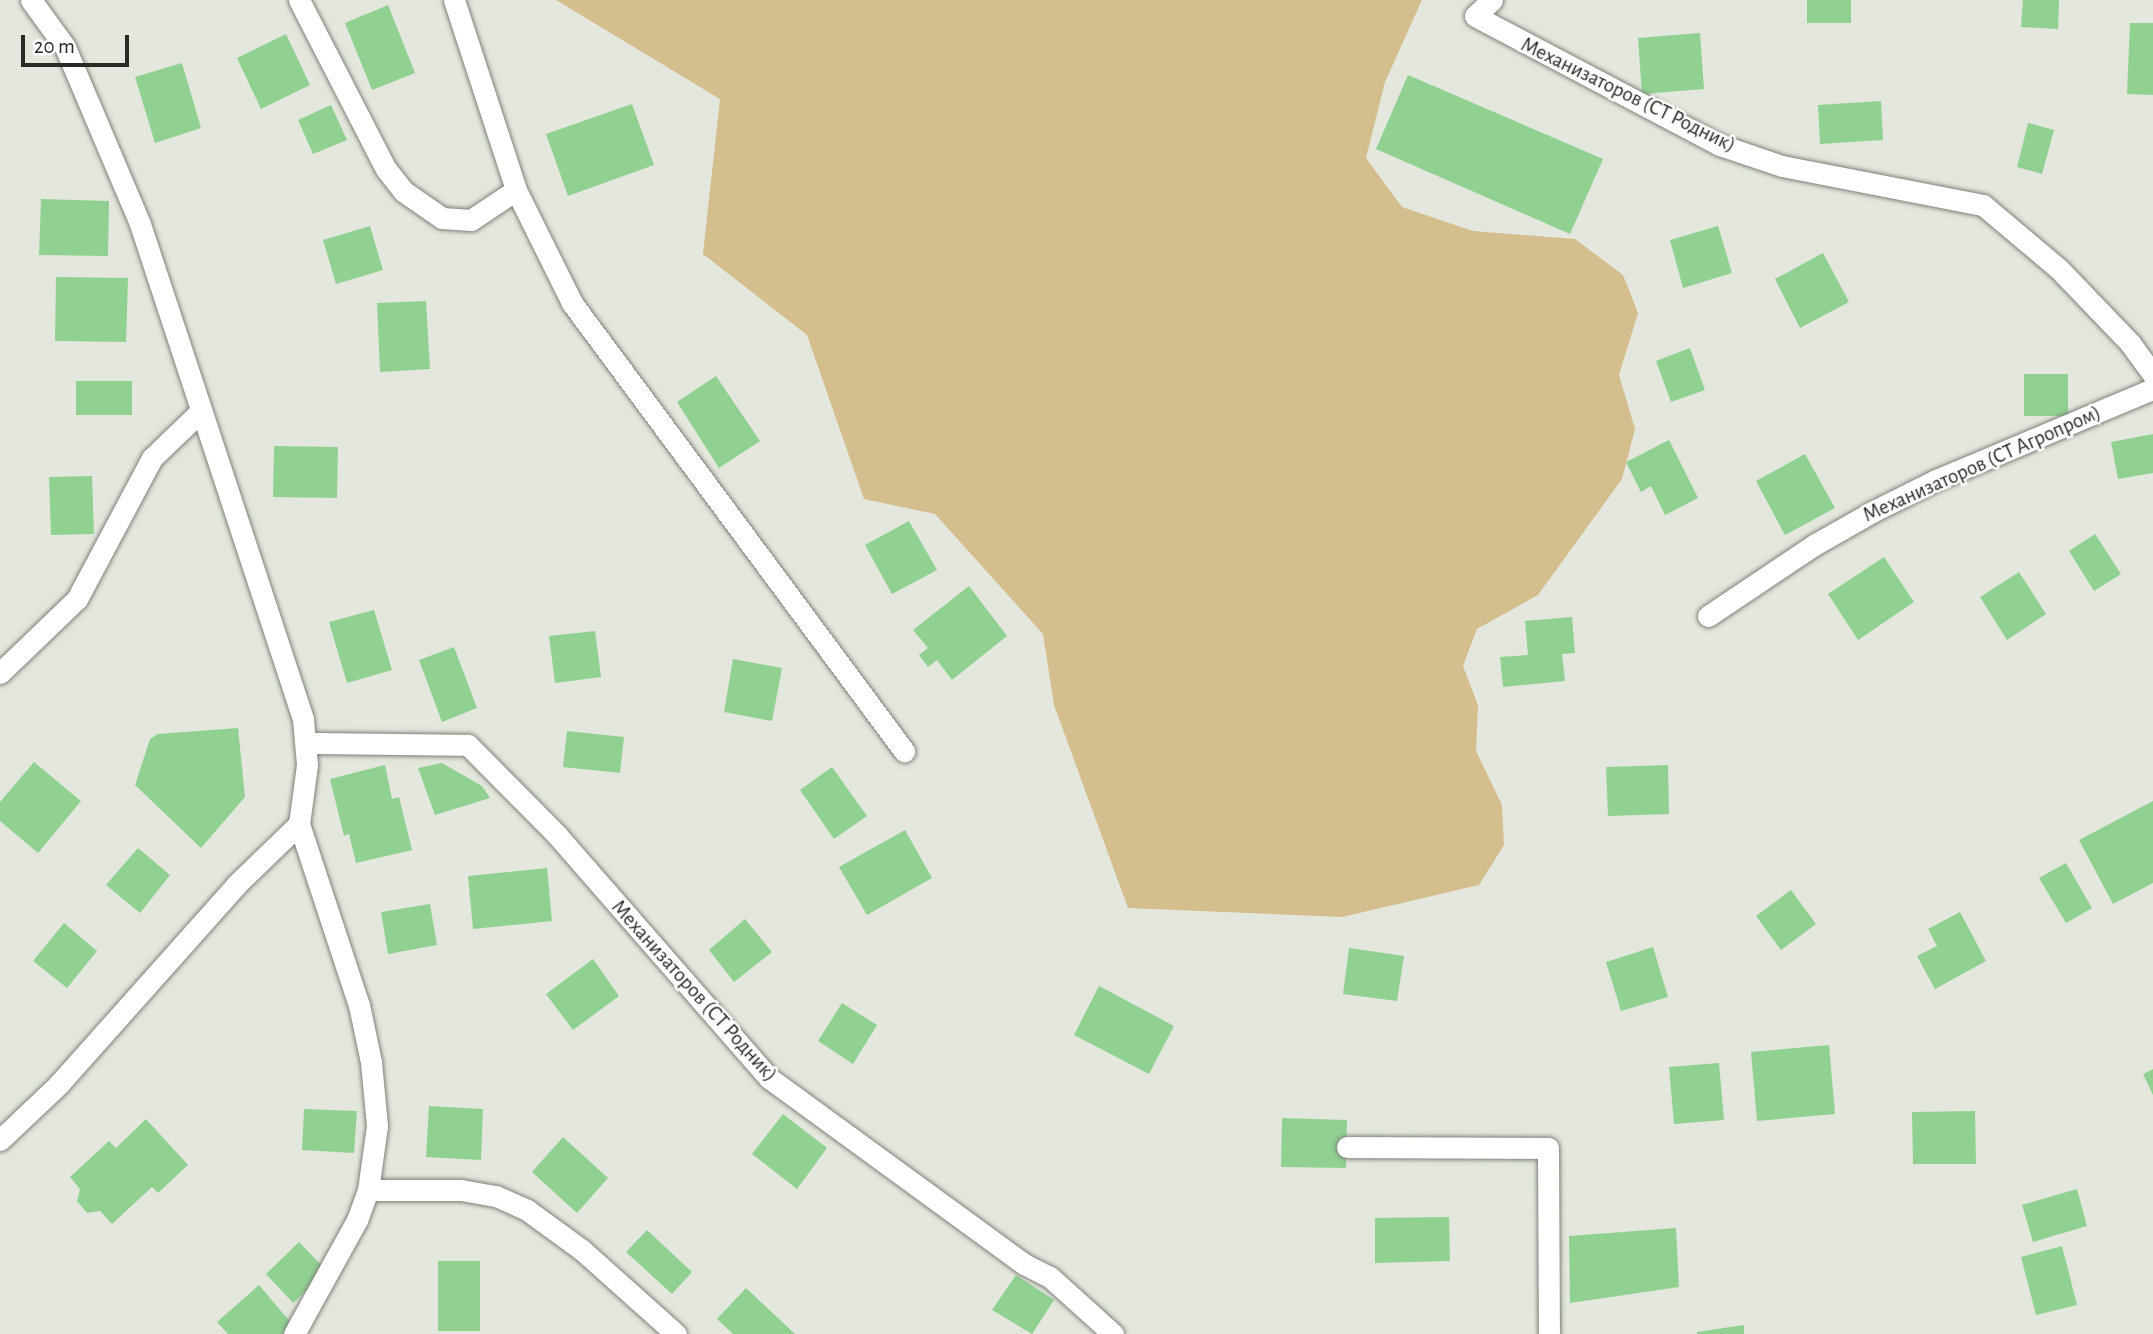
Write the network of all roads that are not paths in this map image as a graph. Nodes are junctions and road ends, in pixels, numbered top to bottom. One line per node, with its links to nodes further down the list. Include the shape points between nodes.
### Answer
1 (31, 0): 8 (lane, via 65,47 90,102 140,224)
2 (299, 0): 5 (lane, via 386,169 421,207 442,218 471,220)
3 (454, 0): 5 (lane)
4 (1492, 0): 6 (lane, Механизаторов (СТ Родник), via 1475,16 1720,145 1782,166 1983,205 2059,269 2130,343)
5 (516, 190): 12 (lane, via 572,303)
6 (2153, 375)
7 (2153, 389): 9 (lane, Механизаторов (СТ Агропром), via 1936,480 1872,512)
8 (201, 411): 10 (lane, via 152,458 77,599); 11 (lane)
9 (1708, 616)
10 (0, 673)
11 (307, 743): 13 (lane); 19 (lane, Механизаторов (СТ Родник), via 468,745 557,835 769,1078 1024,1264 1050,1277)
12 (904, 751)
13 (299, 824): 14 (lane, via 237,884 59,1084); 16 (lane, via 359,1005 371,1062 377,1126)
14 (0, 1140)
15 (1347, 1147): 20 (lane, via 1548,1148)
16 (368, 1190): 17 (lane, via 357,1220); 18 (lane, via 461,1190 496,1196 527,1210 582,1250)
17 (293, 1334)
18 (676, 1334)
19 (1113, 1334)
20 (1549, 1334)

